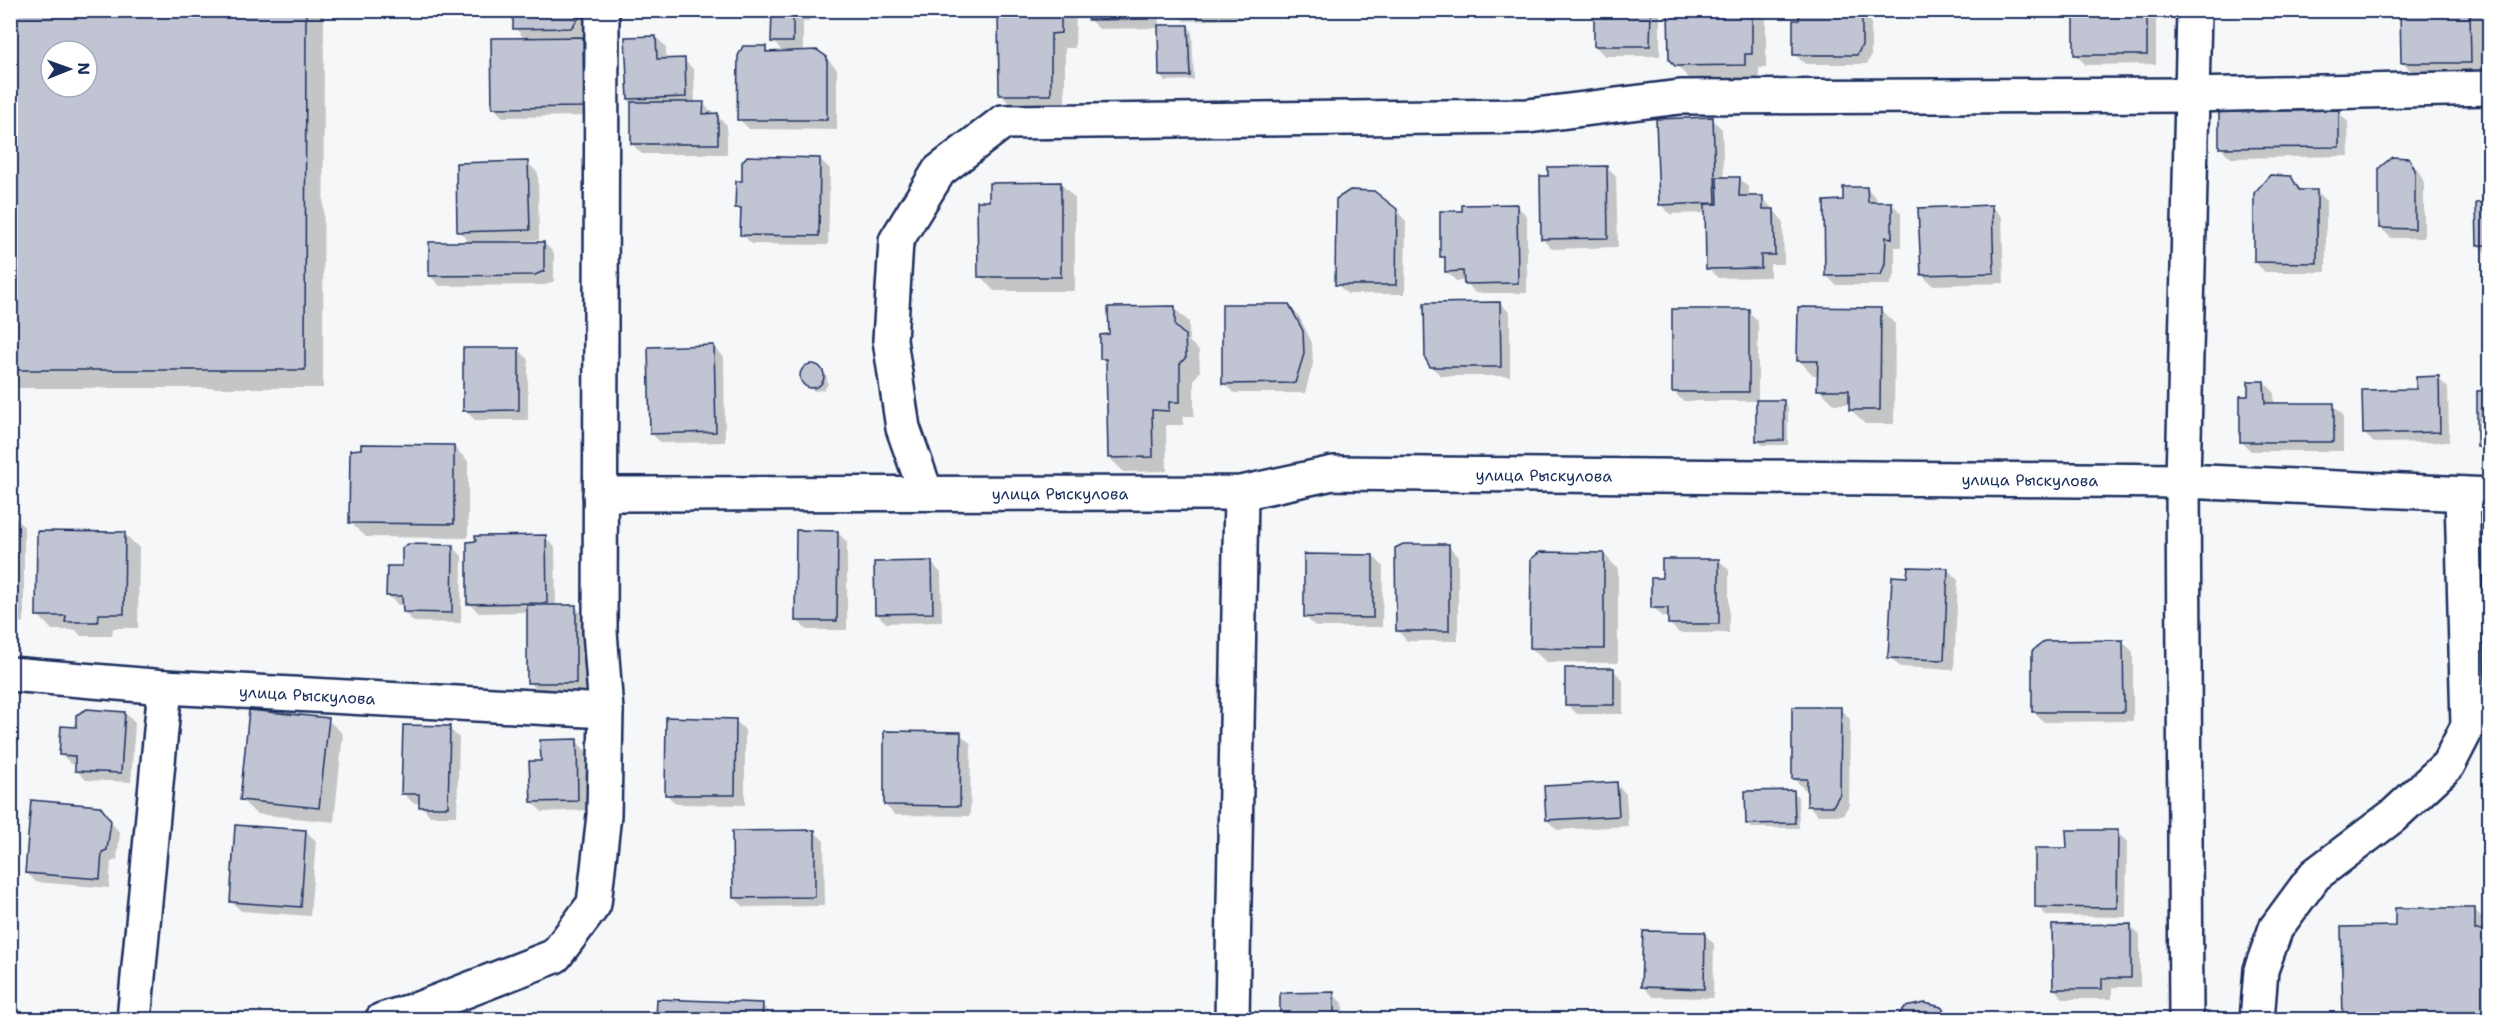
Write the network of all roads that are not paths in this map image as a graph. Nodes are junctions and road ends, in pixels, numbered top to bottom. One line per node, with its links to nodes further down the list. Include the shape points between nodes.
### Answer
1 (602, 10): 8 (street)
2 (2194, 10): 4 (street)
3 (2490, 88): 4 (street)
4 (2192, 95): 5 (street); 6 (street, via 1680,97 1528,116 1004,122 939,171 896,241 890,340 903,428)
5 (2183, 481): 7 (street, улица Рыскулова, via 1333,473); 9 (street, улица Рыскулова); 17 (street)
6 (926, 493): 7 (street, улица Рыскулова); 8 (street, улица Рыскулова)
7 (1240, 493): 16 (street)
8 (600, 494): 13 (street, via 600,631)
9 (2476, 494): 10 (street, via 2463,537)
10 (2477, 581): 18 (street, via 2468,726 2448,765 2393,816 2315,875 2276,928 2260,969)
11 (10, 674): 12 (street, улица Рыскулова)
12 (165, 687): 13 (street, улица Рыскулова); 14 (street)
13 (606, 711): 15 (street, via 604,815 594,904 555,956)
14 (134, 1020)
15 (382, 1020)
16 (1232, 1020)
17 (2186, 1020)
18 (2257, 1020)

